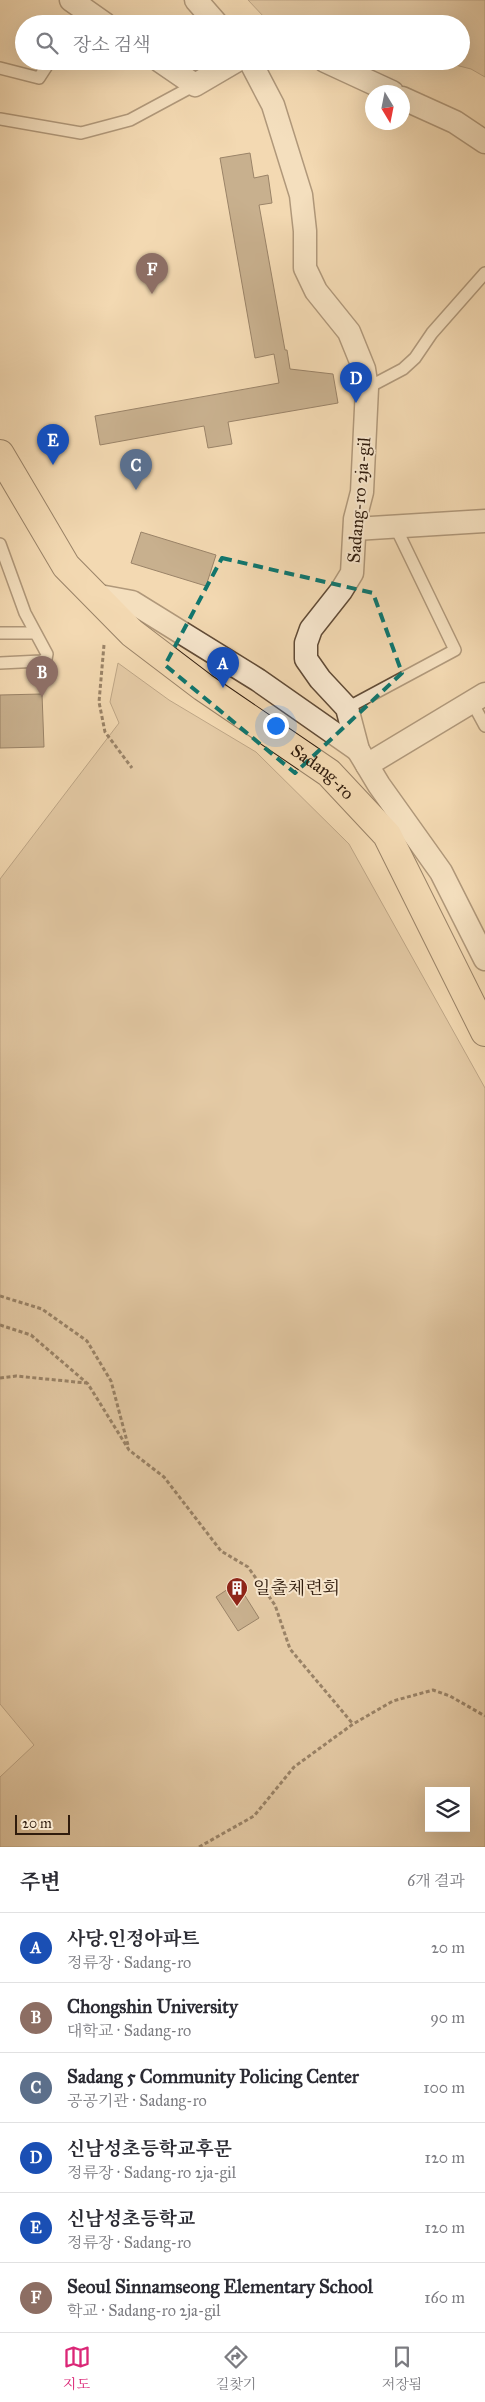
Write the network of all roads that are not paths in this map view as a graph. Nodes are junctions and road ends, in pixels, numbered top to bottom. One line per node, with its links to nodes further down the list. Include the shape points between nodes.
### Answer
1 (196, 0): 2 (street)
2 (210, 15)
3 (0, 68): 4 (lane, via 39,78)
4 (44, 70)
5 (173, 70): 9 (street)
6 (221, 70): 9 (street)
7 (255, 70): 15 (street, Sadang-ro 2ja-gil, via 273,106 301,195 305,268 316,291 349,332 364,369)
8 (344, 70): 10 (street)
9 (195, 85): 12 (lane, via 130,120 81,133)
10 (377, 85)
11 (410, 102): 13 (street, via 455,122)
12 (0, 119)
13 (485, 142)
14 (485, 273): 15 (lane, via 432,333 415,358)
15 (367, 388): 19 (street, Sadang-ro 2ja-gil, via 362,492)
16 (0, 454): 21 (main road, Sadang-ro, via 66,566)
17 (484, 523): 18 (street)
18 (395, 526): 19 (street); 26 (lane, via 455,650)
19 (355, 529): 26 (street, Sadang-ro 2ja-gil, via 352,573 310,629 306,643 306,659)
20 (0, 544): 22 (lane, via 25,613)
21 (94, 595): 28 (street, via 132,602 258,680); 30 (main road, Sadang-ro, via 132,633 203,687 329,773 387,835)
22 (36, 632): 23 (lane); 24 (lane, via 47,654 46,659)
23 (0, 633)
24 (0, 663)
25 (479, 698): 27 (lane); 28 (street)
26 (347, 708): 28 (street, Sadang-ro 2ja-gil)
27 (485, 726)
28 (362, 757): 29 (street, Sadang-ro 2ja-gil, via 441,872)
29 (485, 958)
30 (485, 1032)

